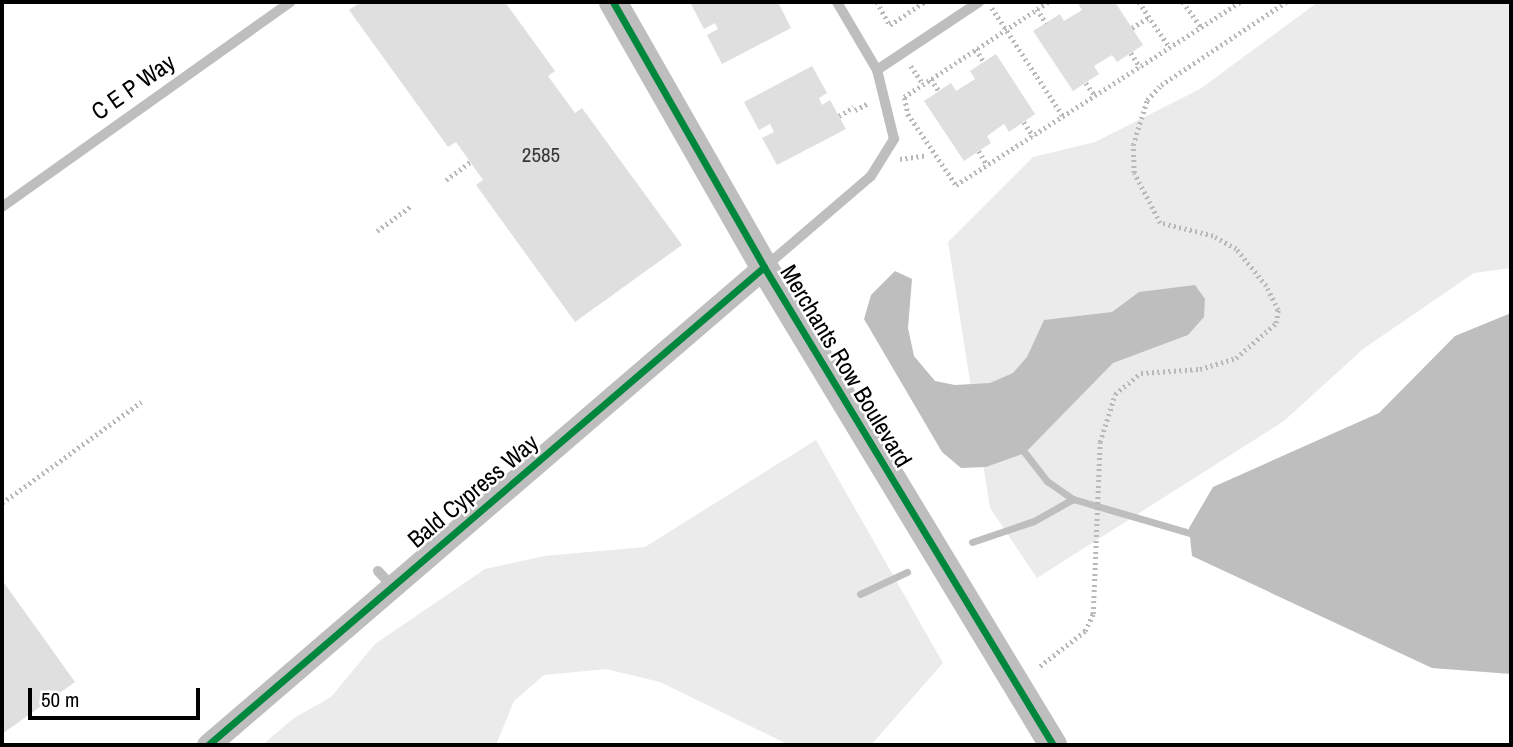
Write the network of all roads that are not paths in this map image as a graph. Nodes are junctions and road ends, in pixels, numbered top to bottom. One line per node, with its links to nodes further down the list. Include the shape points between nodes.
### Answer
1 (290, 2): 6 (lane, C E P Way)
2 (614, 2): 7 (street, Merchants Row Boulevard)
3 (837, 2): 5 (lane)
4 (979, 2): 5 (lane)
5 (877, 70): 7 (lane, via 894,139 886,158)
6 (2, 207)
7 (764, 267): 8 (street, Bald Cypress Way, via 385,579); 9 (street, Merchants Row Boulevard)
8 (208, 745)
9 (1053, 745)

